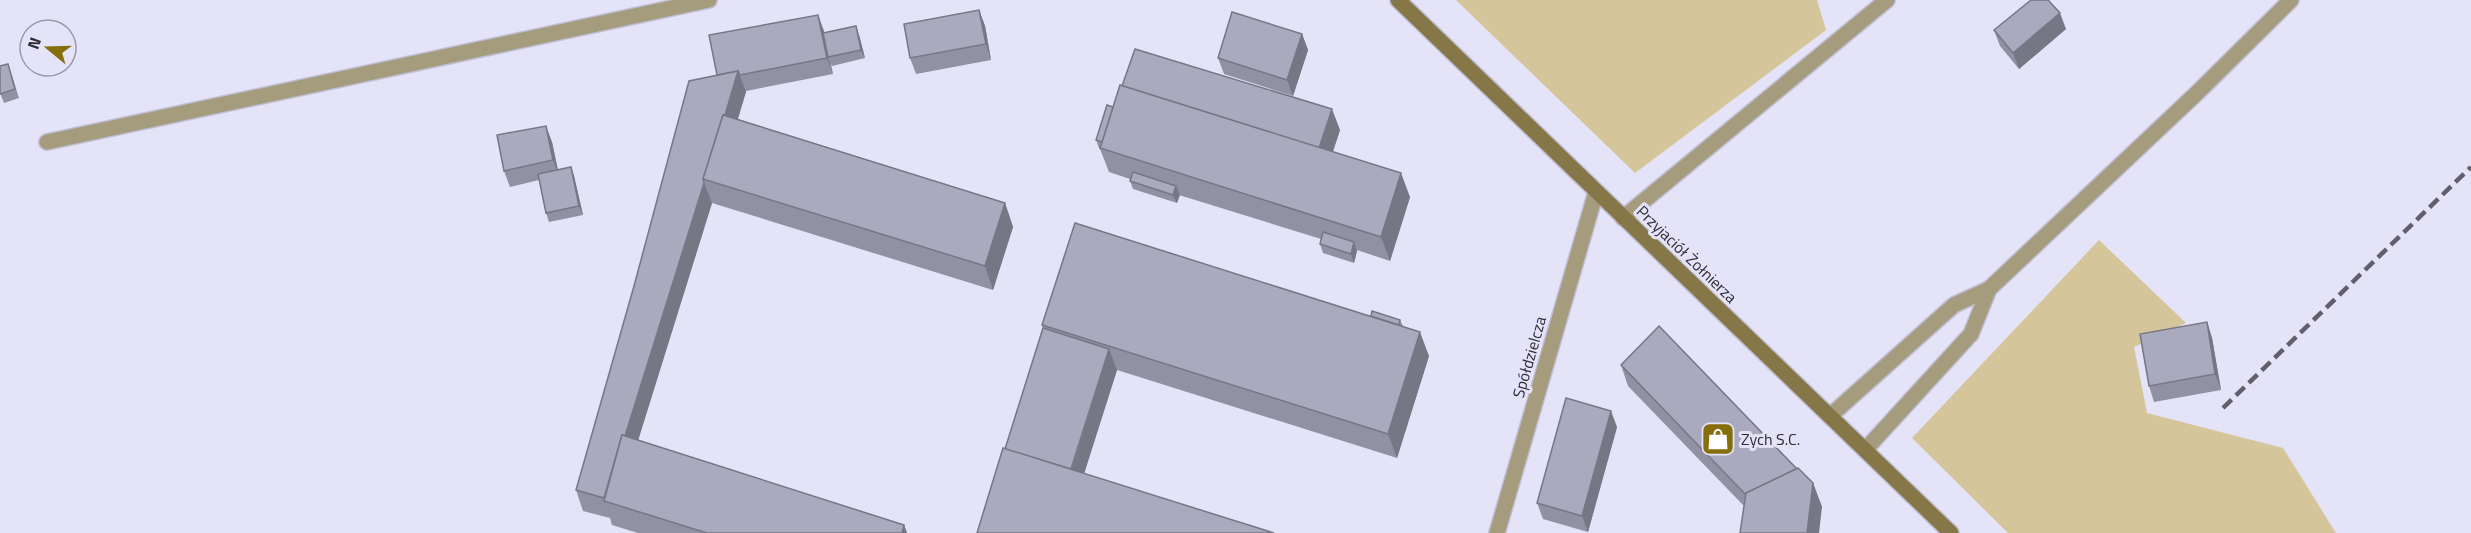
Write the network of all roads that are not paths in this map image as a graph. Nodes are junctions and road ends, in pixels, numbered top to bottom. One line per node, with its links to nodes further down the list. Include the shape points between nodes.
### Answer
1 (709, 0): 5 (street)
2 (1398, 0): 6 (main road, Przyjaciół Żołnierza)
3 (1887, 0): 7 (street)
4 (2291, 0): 8 (street)
5 (47, 142)
6 (1596, 192): 7 (main road, Przyjaciół Żołnierza); 11 (street, Spółdzielcza)
7 (1623, 218): 9 (main road, Przyjaciół Żołnierza)
8 (1989, 289): 9 (street, via 1954,305); 10 (street, via 1971,334)
9 (1830, 416): 10 (main road, Przyjaciół Żołnierza)
10 (1865, 450): 12 (main road, Przyjaciół Żołnierza)
11 (1497, 533)
12 (1951, 533)

